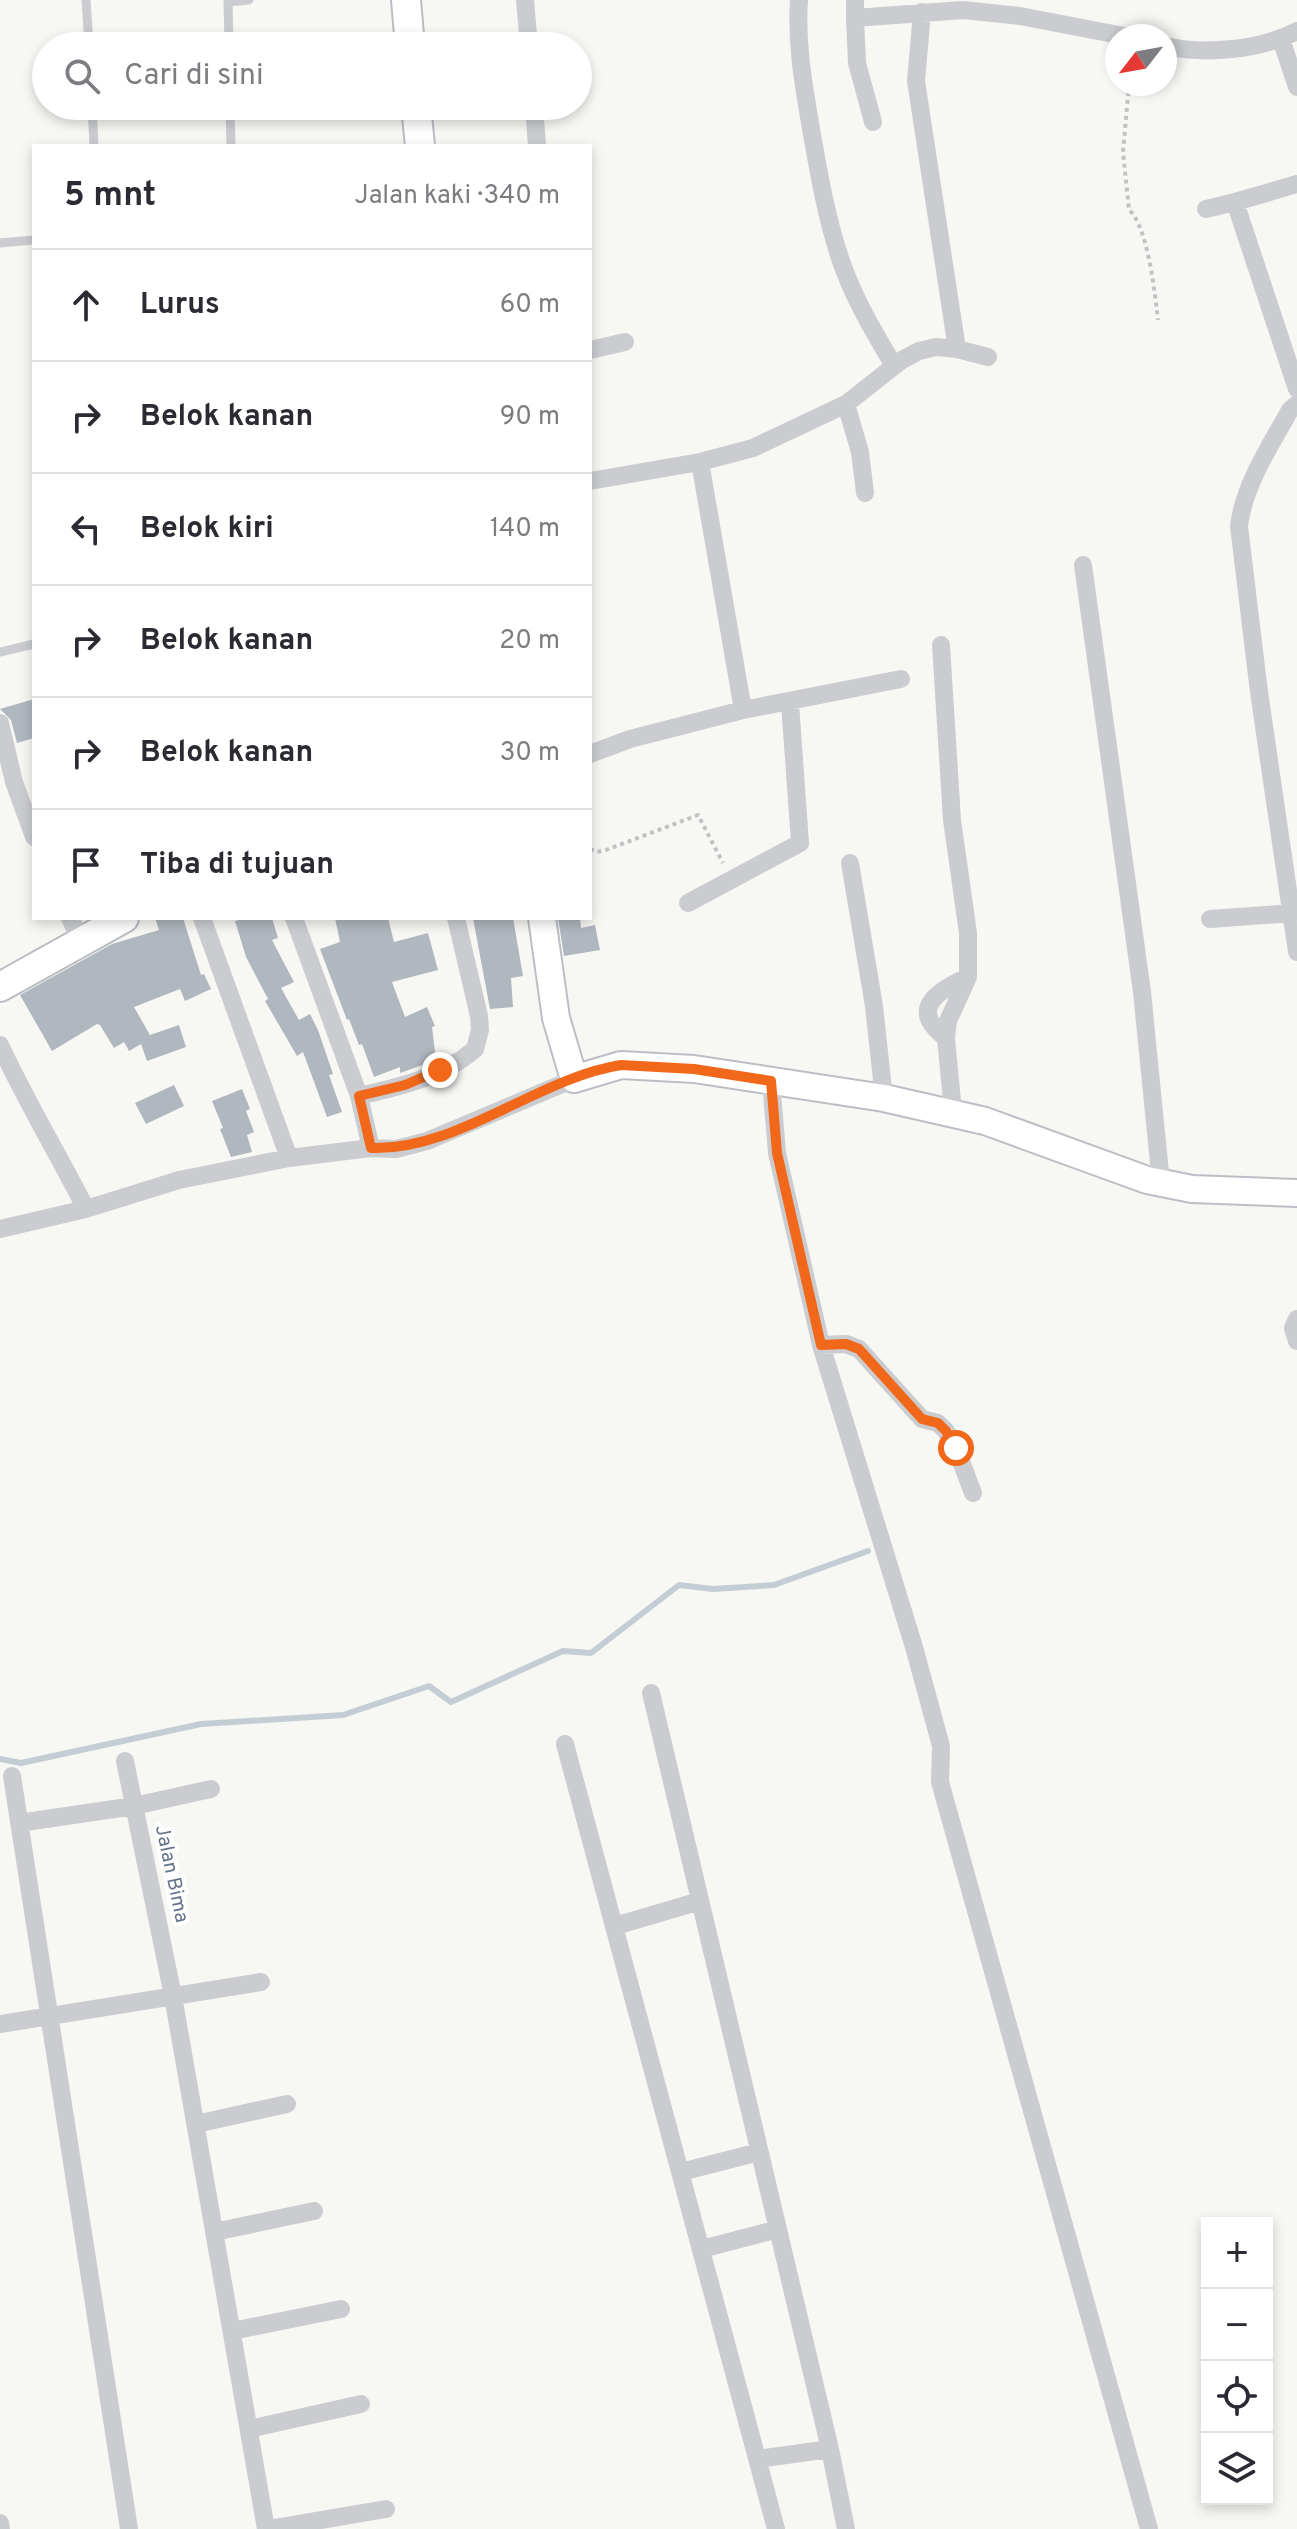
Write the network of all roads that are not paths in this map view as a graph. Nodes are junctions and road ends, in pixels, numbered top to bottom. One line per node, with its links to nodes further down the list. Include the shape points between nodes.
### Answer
1 (86, 0): 9 (lane)
2 (249, 0): 6 (lane)
3 (406, 0): 11 (main road)
4 (525, 0): 12 (street)
5 (799, 0): 35 (street, via 803,82 833,229 863,313)
6 (228, 1): 10 (lane)
7 (855, 9): 8 (street); 21 (street, via 857,63)
8 (922, 12): 13 (street, via 991,12); 32 (street, via 916,81)
9 (88, 32)
10 (229, 32)
11 (409, 32)
12 (528, 32)
13 (1105, 33)
14 (1289, 35): 15 (street, via 1220,49); 16 (street)
15 (1177, 47)
16 (1297, 87)
17 (93, 120): 22 (lane)
18 (230, 120): 23 (lane)
19 (417, 120): 24 (main road)
20 (535, 120): 25 (street)
21 (873, 122)
22 (94, 144)
23 (231, 144)
24 (420, 144)
25 (537, 144)
26 (1297, 184): 27 (street)
27 (1235, 202): 28 (street); 36 (street)
28 (1206, 209)
29 (32, 240): 30 (lane)
30 (0, 243)
31 (625, 342): 33 (street)
32 (957, 349): 34 (street); 35 (street, via 927,348)
33 (592, 350)
34 (988, 357)
35 (894, 366): 37 (street)
36 (1297, 389)
37 (846, 404): 39 (street, via 753,448); 41 (street)
38 (1297, 404): 54 (street, via 1247,492 1239,526)
39 (700, 462): 40 (street); 48 (street)
40 (592, 481)
41 (865, 493)
42 (1083, 565): 72 (street, via 1142,992)
43 (32, 644): 45 (lane)
44 (941, 645): 69 (street, via 968,977 928,1006 928,1021 946,1038)
45 (0, 652)
46 (901, 679): 47 (street)
47 (790, 703): 48 (street); 53 (street, via 800,843)
48 (743, 710): 50 (street)
49 (0, 723): 51 (street)
50 (592, 753)
51 (32, 832)
52 (850, 863): 68 (street)
53 (688, 903)
54 (1293, 913): 55 (street); 62 (street)
55 (1210, 919)
56 (116, 920): 61 (main road)
57 (203, 920): 71 (street)
58 (295, 920): 67 (street)
59 (456, 920): 67 (street, via 479,1016 475,1049 405,1085)
60 (542, 920): 65 (street, via 556,1018)
61 (75, 930): 63 (main road)
62 (1297, 952)
63 (0, 987)
64 (0, 1045): 74 (street)
65 (574, 1079): 66 (street, via 621,1065); 70 (street, via 427,1141 396,1149)
66 (771, 1081): 68 (street); 78 (street, via 777,1153)
67 (359, 1096): 70 (street)
68 (884, 1098): 69 (street)
69 (953, 1112): 72 (street)
70 (371, 1148): 71 (street)
71 (289, 1158): 74 (street, via 179,1180)
72 (1161, 1183): 73 (street)
73 (1297, 1194)
74 (86, 1209): 75 (street)
75 (0, 1229)
76 (1297, 1319): 77 (street)
77 (1297, 1341)
78 (821, 1345): 79 (street, via 859,1349 922,1419 938,1423 956,1448); 112 (street, via 918,1661 941,1746 940,1782)
79 (973, 1493)
80 (651, 1693): 87 (street)
81 (565, 1744): 88 (street)
82 (125, 1761): 85 (street, Jalan Bima)
83 (12, 1776): 86 (street)
84 (211, 1789): 85 (street)
85 (134, 1806): 86 (street); 90 (street, Jalan Bima)
86 (19, 1823): 91 (street)
87 (700, 1901): 88 (street); 95 (street)
88 (615, 1926): 96 (street)
89 (261, 1982): 90 (street)
90 (173, 1996): 91 (street); 94 (street, Jalan Bima)
91 (48, 2016): 92 (street); 108 (street)
92 (0, 2024)
93 (287, 2104): 94 (street)
94 (196, 2124): 99 (street, Jalan Bima)
95 (759, 2152): 96 (street); 98 (street)
96 (681, 2172): 100 (street)
97 (314, 2211): 99 (street)
98 (778, 2229): 100 (street); 105 (street)
99 (214, 2232): 102 (street, Jalan Bima)
100 (702, 2249): 106 (street)
101 (341, 2309): 102 (street)
102 (232, 2331): 104 (street, Jalan Bima)
103 (361, 2404): 104 (street)
104 (249, 2429): 109 (street, Jalan Bima)
105 (830, 2449): 106 (street); 111 (street)
106 (758, 2459): 110 (street)
107 (386, 2509): 109 (street)
108 (129, 2529)
109 (267, 2529)
110 (776, 2529)
111 (846, 2529)
112 (1149, 2529)

